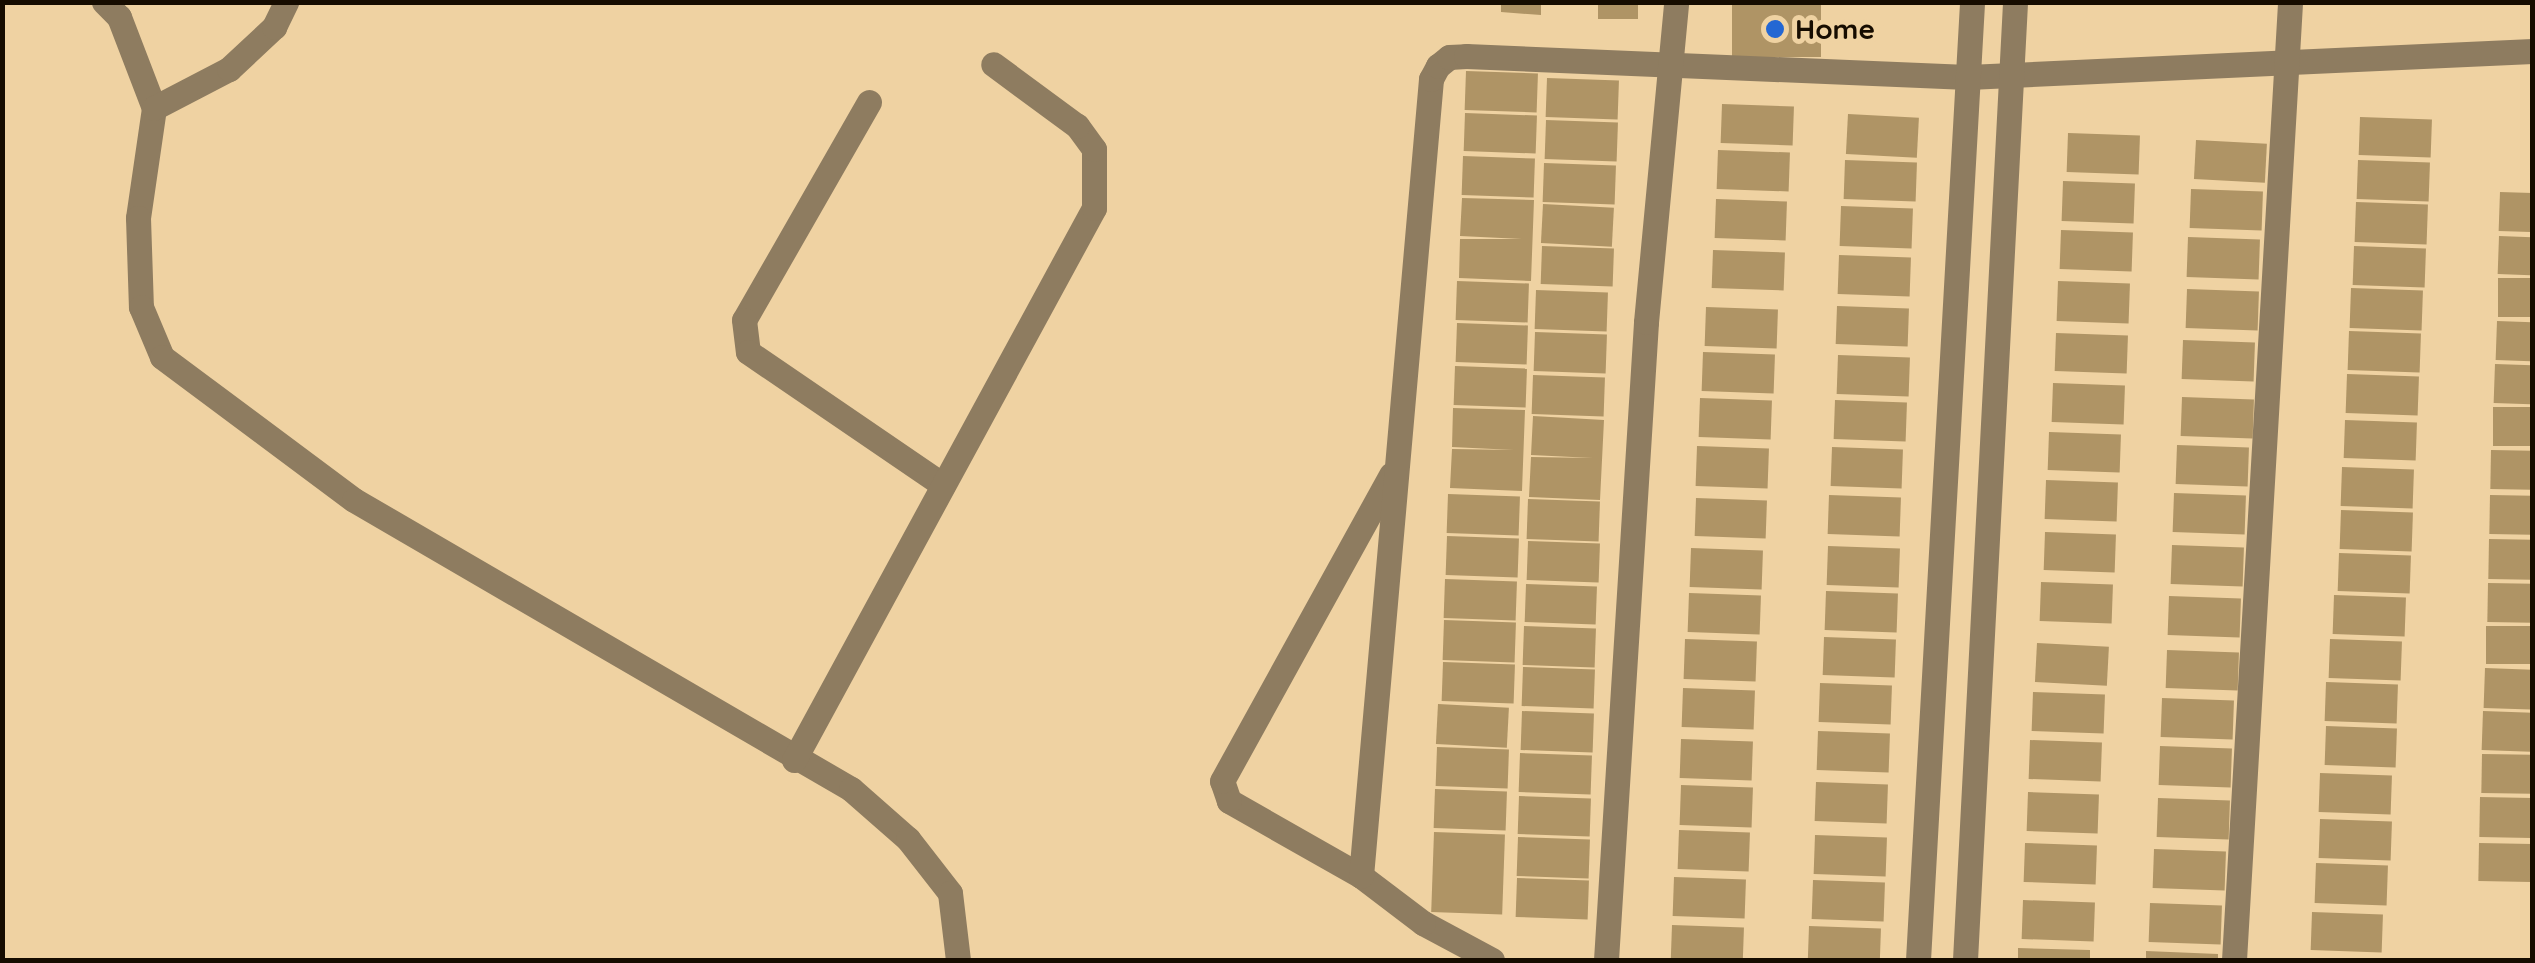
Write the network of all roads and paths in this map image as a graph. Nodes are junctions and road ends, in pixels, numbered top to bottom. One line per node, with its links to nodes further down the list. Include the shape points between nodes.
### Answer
1 (104, 2): 14 (street, via 119,17)
2 (286, 2): 14 (street, via 274,27 230,69)
3 (1676, 2): 9 (street)
4 (1972, 2): 12 (street)
5 (2014, 2): 11 (street)
6 (2290, 2): 8 (street)
7 (2532, 50): 8 (street)
8 (2287, 61): 11 (street); 26 (street)
9 (1672, 62): 12 (street); 17 (street, via 1466,56 1448,57 1438,66 1431,79); 23 (street, via 1646,322)
10 (993, 64): 18 (street, via 1076,126 1094,150 1098,178 1094,208)
11 (2012, 74): 12 (street); 16 (street)
12 (1968, 76): 15 (street)
13 (869, 102): 18 (street, via 744,320 748,352)
14 (154, 108): 19 (street, via 139,236 141,307 162,357 354,500)
15 (1949, 419): 16 (street); 24 (street)
16 (1995, 421): 25 (street)
17 (1396, 466): 20 (street); 20 (street, via 1222,781 1228,801)
18 (942, 486): 19 (street)
19 (794, 760): 21 (street, via 850,789 908,838 950,893)
20 (1361, 876): 22 (street, via 1423,923)
21 (958, 960)
22 (1492, 960)
23 (1606, 960)
24 (1918, 960)
25 (1965, 960)
26 (2234, 960)

